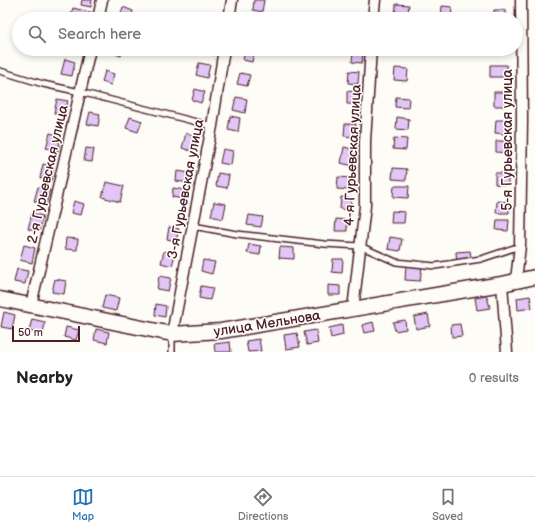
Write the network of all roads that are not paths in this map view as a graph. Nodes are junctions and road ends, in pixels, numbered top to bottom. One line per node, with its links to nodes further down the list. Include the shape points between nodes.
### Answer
1 (102, 0): 5 (street)
2 (232, 0): 6 (street)
3 (375, 0): 7 (street)
4 (521, 0): 8 (street, 5-я Гурьевская улица)
5 (99, 12)
6 (230, 12)
7 (374, 12)
8 (521, 12)
9 (88, 56): 14 (street, 2-я Гурьевская улица)
10 (223, 56): 15 (street, 3-я Гурьевская улица)
11 (371, 56): 17 (street, 4-я Гурьевская улица, via 365,141 365,206)
12 (521, 56): 18 (street, 5-я Гурьевская улица)
13 (0, 71): 14 (lane)
14 (80, 92): 15 (lane); 23 (street, 2-я Гурьевская улица)
15 (212, 126): 16 (street, 3-я Гурьевская улица)
16 (193, 226): 17 (lane, via 324,244); 25 (street, 3-я Гурьевская улица)
17 (360, 246): 18 (lane, via 396,262 435,266 481,259); 24 (street, 4-я Гурьевская улица)
18 (520, 246): 20 (street, 5-я Гурьевская улица)
19 (535, 277): 20 (main road, улица Мельнова)
20 (516, 280): 21 (main road, улица Мельнова)
21 (502, 284): 24 (main road, улица Мельнова); 27 (street)
22 (0, 299): 23 (main road, улица Мельнова)
23 (31, 305): 25 (main road, улица Мельнова)
24 (353, 309): 25 (main road, улица Мельнова, via 221,331)
25 (172, 334): 26 (lane)
26 (172, 352)
27 (507, 352)

